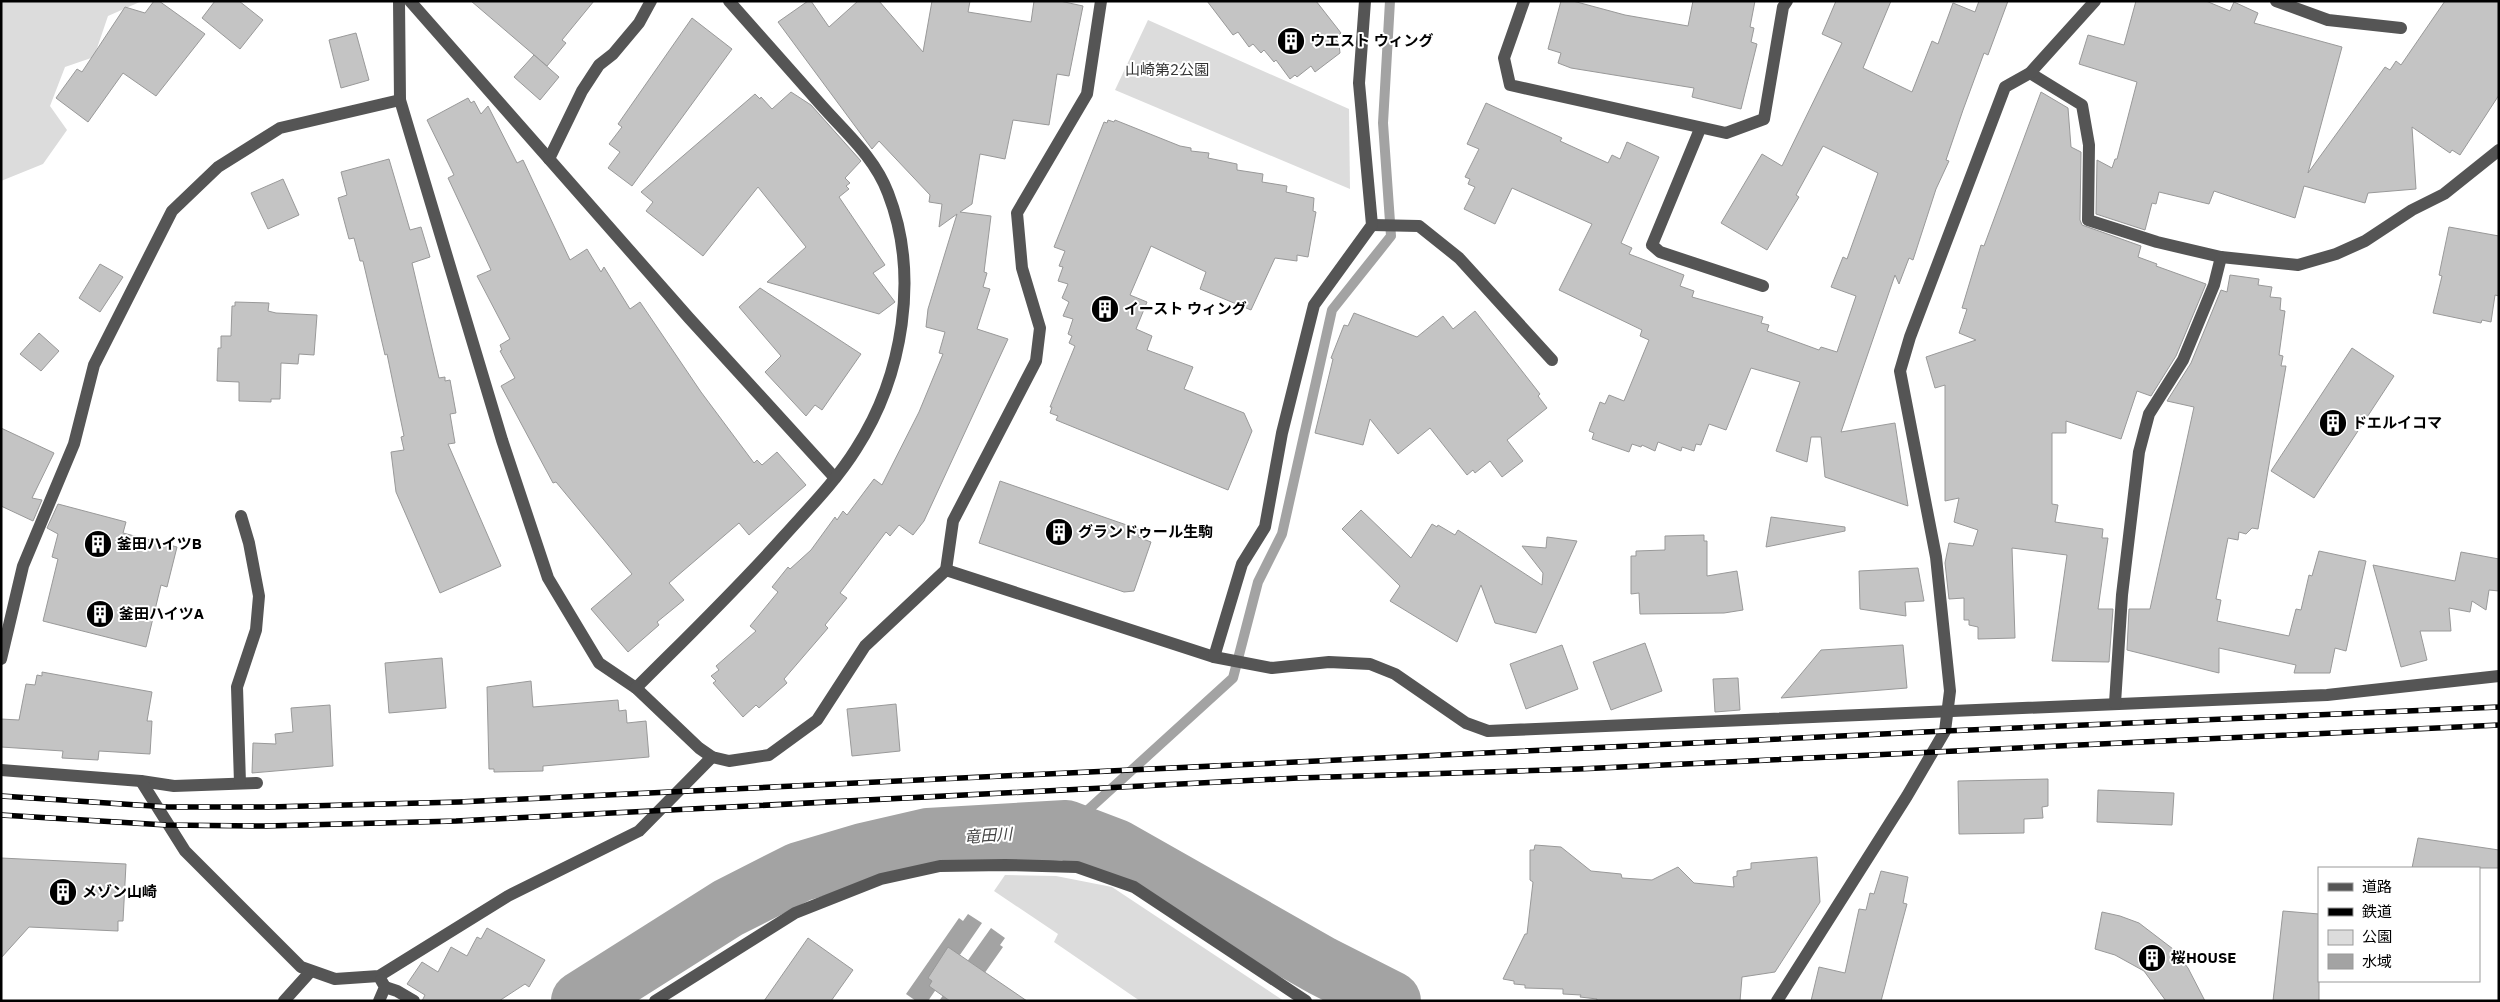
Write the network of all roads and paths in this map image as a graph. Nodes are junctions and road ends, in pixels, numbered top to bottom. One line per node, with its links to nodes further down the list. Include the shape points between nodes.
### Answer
1 (399, 1): 13 (street)
2 (410, 1): 16 (street)
3 (651, 1): 16 (street, via 639,23 599,65 582,91)
4 (729, 1): 21 (street, via 868,157 888,193 904,255 904,309 893,370 857,448)
5 (1101, 1): 23 (street, via 1087,94 1016,213 1022,268 1040,328 1036,361 953,521)
6 (1365, 1): 17 (street, via 1359,83)
7 (1524, 1): 14 (street, via 1504,58 1510,85)
8 (1787, 1): 14 (street, via 1783,7 1764,119 1726,133)
9 (2095, 1): 12 (street)
10 (2276, 1): 11 (street, via 2328,20)
11 (2401, 28)
12 (2030, 74): 18 (street, via 2082,105 2089,145 2088,220 2157,242); 29 (street, via 2005,88 1900,371 1936,557 1950,691)
13 (400, 100): 25 (street, via 280,128 218,167 172,212 94,365 74,444 23,566); 27 (street, via 502,440 548,578 599,663)
14 (1700, 129): 19 (street, via 1652,245 1660,252)
15 (2499, 150): 18 (street, via 2444,194 2412,210 2365,241 2336,254 2298,265)
16 (548, 159): 21 (street)
17 (1372, 225): 20 (street, via 1419,226 1459,258); 24 (street, via 1314,305 1282,433 1265,527 1242,564)
18 (2221, 257): 28 (street, via 2214,285 2183,360 2149,414 2139,452 2122,596)
19 (1763, 286)
20 (1552, 360)
21 (835, 478): 27 (street, via 740,585)
22 (241, 516): 34 (street, via 250,543 259,596 256,630 238,687)
23 (946, 570): 24 (street); 30 (street, via 864,646 817,720 769,755 730,761)
24 (1214, 657): 29 (street, via 1272,668 1328,662 1370,664 1394,674 1466,723 1488,731)
25 (1, 659)
26 (2499, 676): 28 (street, via 2327,695)
27 (636, 688): 30 (street)
28 (2116, 702): 29 (street)
29 (1948, 711): 42 (street, via 1945,731 1907,796)
30 (712, 757): 36 (street, via 639,831 508,896)
31 (1, 770): 32 (street)
32 (141, 781): 34 (street, via 174,786); 35 (street, via 185,851 300,967)
33 (257, 783): 34 (street)
34 (240, 784)
35 (311, 971): 36 (street, via 335,979); 37 (street)
36 (382, 982): 38 (street); 39 (street)
37 (284, 1001)
38 (379, 1001)
39 (414, 1001)
40 (655, 1001): 41 (street, via 795,913 881,879 940,866 1005,865 1077,867 1134,887)
41 (1306, 1001)
42 (1777, 1001)

